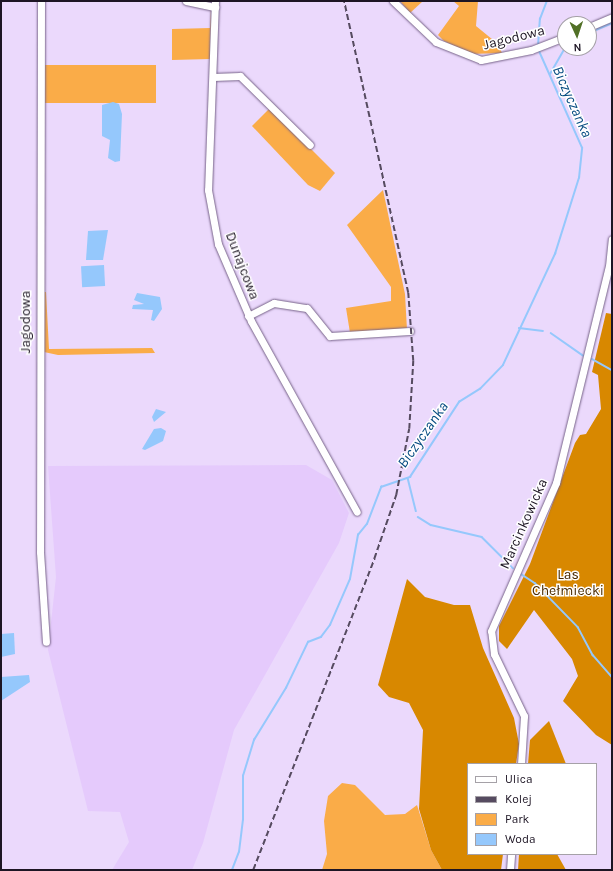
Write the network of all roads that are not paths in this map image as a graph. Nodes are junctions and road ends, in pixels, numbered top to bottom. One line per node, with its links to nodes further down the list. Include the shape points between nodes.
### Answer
1 (41, 1): 14 (street, Jagodowa, via 40,552)
2 (186, 1): 4 (street)
3 (393, 1): 7 (street, Jagodowa, via 436,42 467,57 492,59)
4 (215, 4): 8 (street, Dunajcowa)
5 (612, 17): 6 (street)
6 (597, 24)
7 (557, 40)
8 (213, 77): 9 (street, via 240,76); 11 (street, Dunajcowa, via 208,190 212,216 232,285)
9 (310, 145)
10 (612, 240): 15 (street, Marcinkowicka, via 610,266 556,483 491,631 494,654 524,716)
11 (248, 316): 12 (street, via 274,303 307,308 330,336); 13 (street, Dunajcowa)
12 (410, 331)
13 (357, 512)
14 (46, 642)
15 (521, 763)
16 (511, 855): 17 (street)
17 (510, 870)

